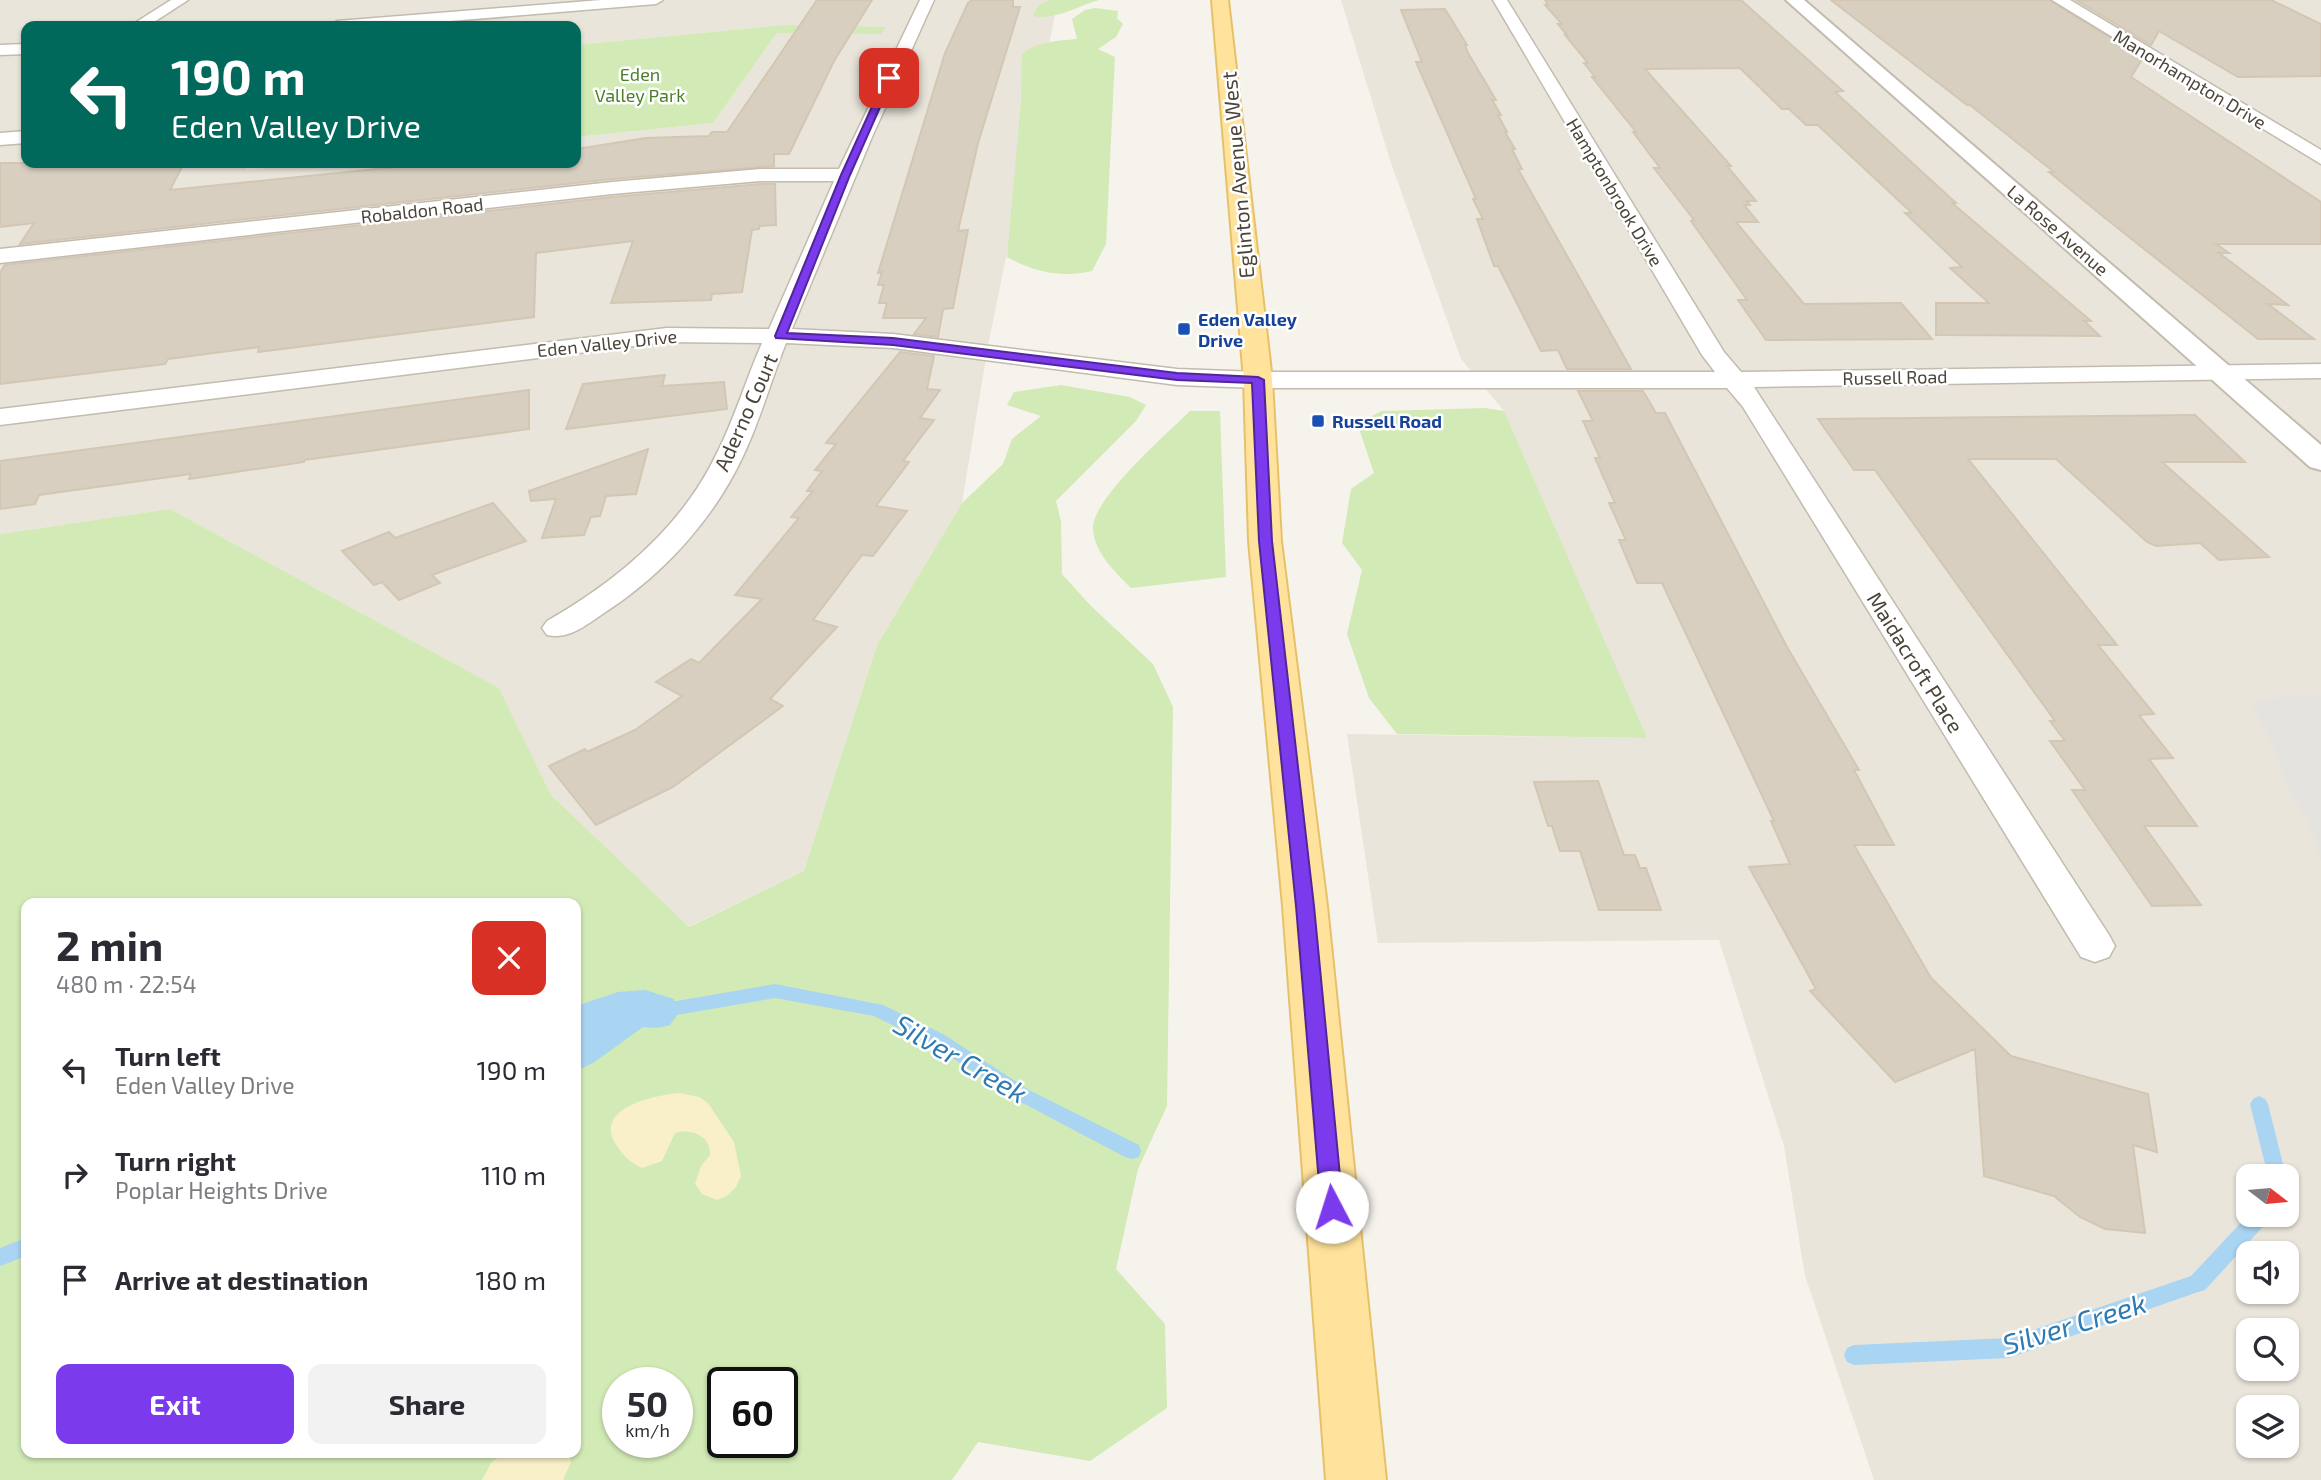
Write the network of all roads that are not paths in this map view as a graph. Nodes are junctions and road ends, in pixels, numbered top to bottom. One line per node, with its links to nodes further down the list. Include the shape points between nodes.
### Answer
1 (181, 0): 10 (street)
2 (463, 0): 9 (street)
3 (656, 0): 9 (street)
4 (927, 0): 17 (street, Aderno Court)
5 (1220, 0): 22 (main road, Eglinton Avenue West)
6 (1500, 0): 23 (street, Hamptonbrook Drive, via 1714,355)
7 (1794, 0): 21 (street, La Rose Avenue)
8 (2059, 0): 16 (street, Manorhampton Drive)
9 (459, 16): 11 (street)
10 (146, 21)
11 (398, 21)
12 (21, 49): 13 (street)
13 (0, 50)
14 (21, 137): 15 (street)
15 (0, 139)
16 (2321, 158)
17 (845, 175): 18 (street, Robaldon Road, via 760,175 639,185); 19 (street, Aderno Court)
18 (0, 256)
19 (780, 336): 22 (street, Eden Valley Drive, via 893,341 1177,377); 24 (street, Eden Valley Drive, via 654,337); 26 (street, Aderno Court, via 730,454 695,512 642,570 589,611)
20 (2321, 371): 21 (street, Russell Road)
21 (2220, 373): 23 (street, Russell Road); 25 (street, La Rose Avenue)
22 (1258, 380): 23 (street, Russell Road); 28 (main road, Eglinton Avenue West, via 1265,541 1305,906)
23 (1734, 380): 27 (street, Maidacroft Place, via 1754,404)
24 (0, 417)
25 (2321, 461)
26 (558, 628)
27 (2095, 946)
28 (1356, 1480)

